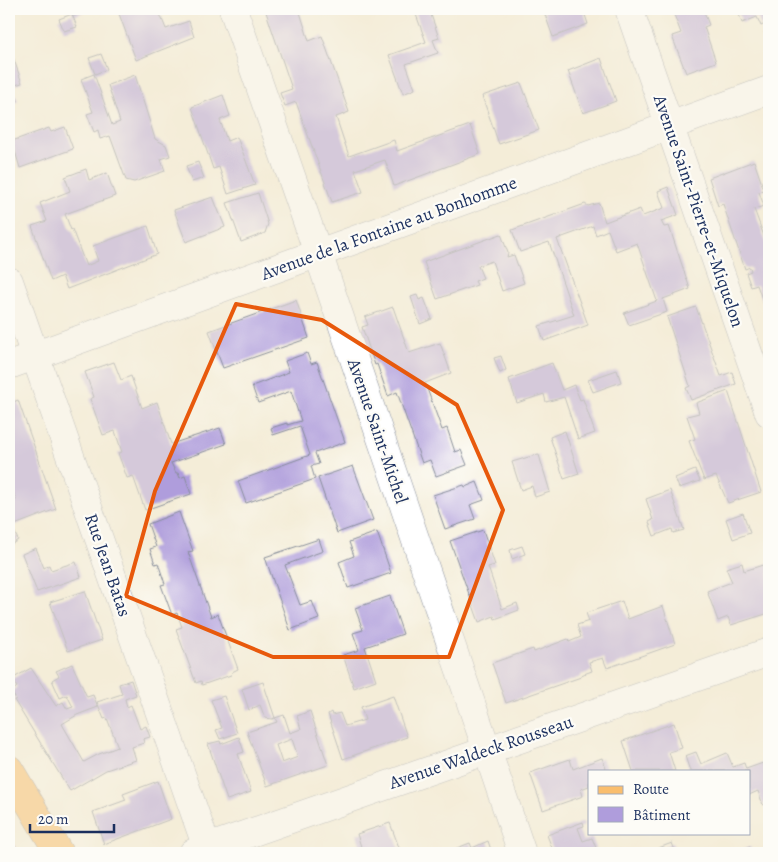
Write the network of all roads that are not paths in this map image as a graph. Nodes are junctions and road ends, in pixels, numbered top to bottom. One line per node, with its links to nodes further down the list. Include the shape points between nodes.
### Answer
1 (233, 9): 5 (street, Avenue Saint-Michel)
2 (629, 9): 4 (street, Avenue Saint-Pierre-et-Miquelon)
3 (769, 90): 4 (street, Avenue de la Fontaine au Bonhomme)
4 (670, 126): 5 (street, Avenue de la Fontaine au Bonhomme); 9 (street, Avenue Saint-Pierre-et-Miquelon)
5 (318, 253): 7 (street, Avenue de la Fontaine au Bonhomme); 11 (street, Avenue Saint-Michel)
6 (9, 281): 7 (street, Rue Jean Batas)
7 (35, 356): 8 (street, Avenue de la Fontaine au Bonhomme); 13 (street, Rue Jean Batas)
8 (9, 365)
9 (769, 412)
10 (769, 652): 11 (street, Avenue Waldeck Rousseau)
11 (486, 751): 13 (street, Avenue Waldeck Rousseau); 15 (street, Avenue Saint-Michel)
12 (9, 769): 14 (main road)
13 (200, 851)
14 (59, 853)
15 (522, 853)

